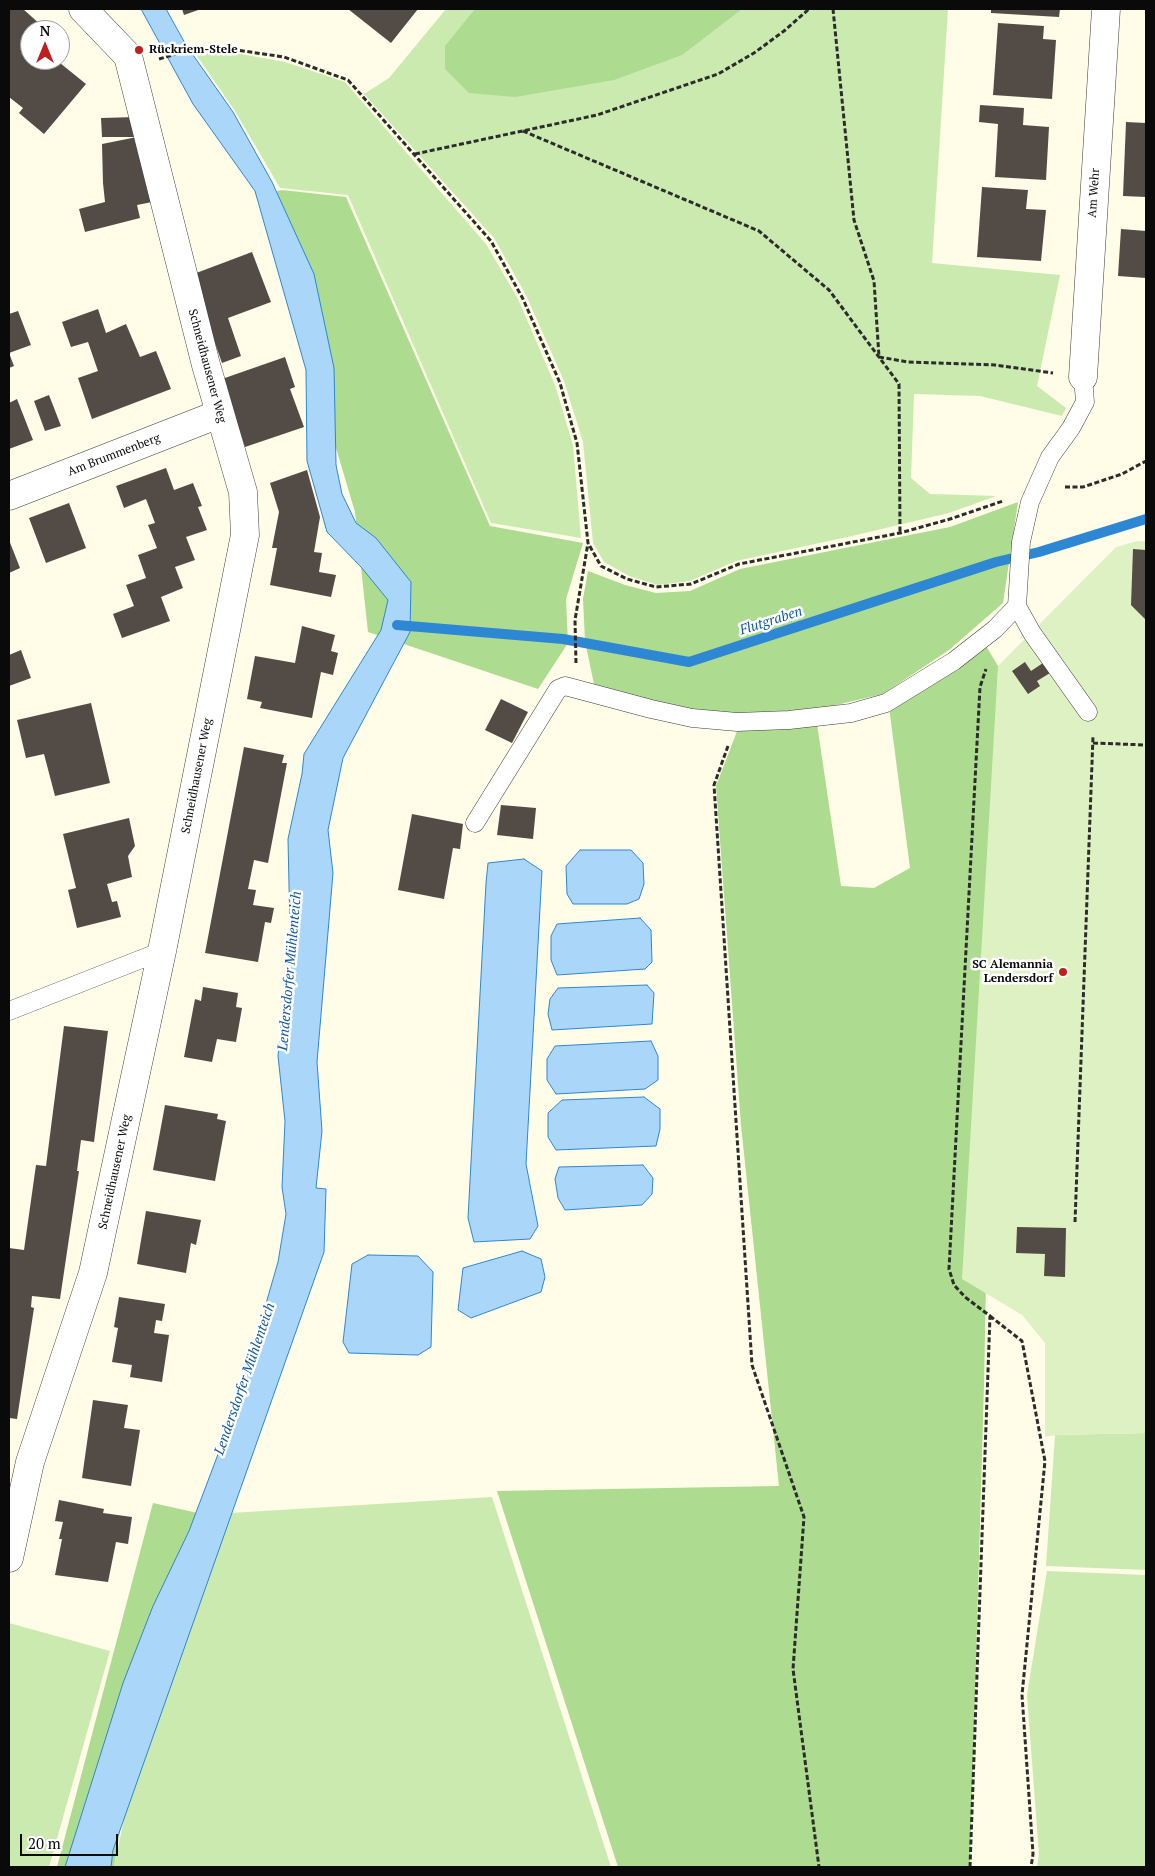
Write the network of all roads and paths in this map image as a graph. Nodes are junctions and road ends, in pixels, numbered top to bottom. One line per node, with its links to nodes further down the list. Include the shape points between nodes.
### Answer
1 (83, 9): 10 (street, Schneidhausener Weg, via 128,56)
2 (809, 9): 6 (path, via 754,53 718,74 597,115)
3 (833, 9): 8 (path, via 854,220 874,281)
4 (1106, 9): 9 (street, Am Wehr)
5 (162, 59): 7 (path, via 193,49 222,48 284,57 348,80)
6 (523, 131): 7 (path); 8 (path, via 759,231 829,290)
7 (415, 154): 15 (path, via 491,241 527,307 560,383 577,443)
8 (880, 356): 9 (path, via 908,362 994,365); 14 (path, via 899,384)
9 (1083, 377): 12 (lane, via 1085,402 1050,457)
10 (220, 414): 13 (street, Am Brummenberg); 24 (street, Schneidhausener Weg, via 243,492 245,535)
11 (1146, 461): 12 (path, via 1122,474 1083,487)
12 (1037, 488): 14 (path, via 950,520); 16 (lane, via 1030,502 1021,542)
13 (9, 496)
14 (900, 533): 15 (path, via 739,564 691,584 656,587 627,579 602,566)
15 (588, 543): 18 (path, via 575,620)
16 (1017, 606): 19 (lane, via 1032,633); 20 (lane, via 995,629 954,661 886,702 818,718)
17 (989, 660): 27 (path, via 980,687 949,1269 954,1285)
18 (576, 664)
19 (1088, 712): 21 (path, via 1093,722)
20 (737, 722): 23 (lane, via 692,718 565,686 558,689); 30 (path, via 714,785 752,1365 804,1517 793,1669)
21 (1093, 743): 22 (path); 26 (path)
22 (1146, 745)
23 (475, 823)
24 (162, 951): 25 (lane); 28 (street, Schneidhausener Weg, via 93,1273)
25 (9, 1012)
26 (1075, 1222)
27 (990, 1316): 31 (path); 32 (path, via 1022,1341 1045,1461 1022,1695 1033,1854)
28 (19, 1464): 29 (street, Schneidhausener Weg)
29 (9, 1558)
30 (819, 1867)
31 (970, 1867)
32 (1031, 1867)

